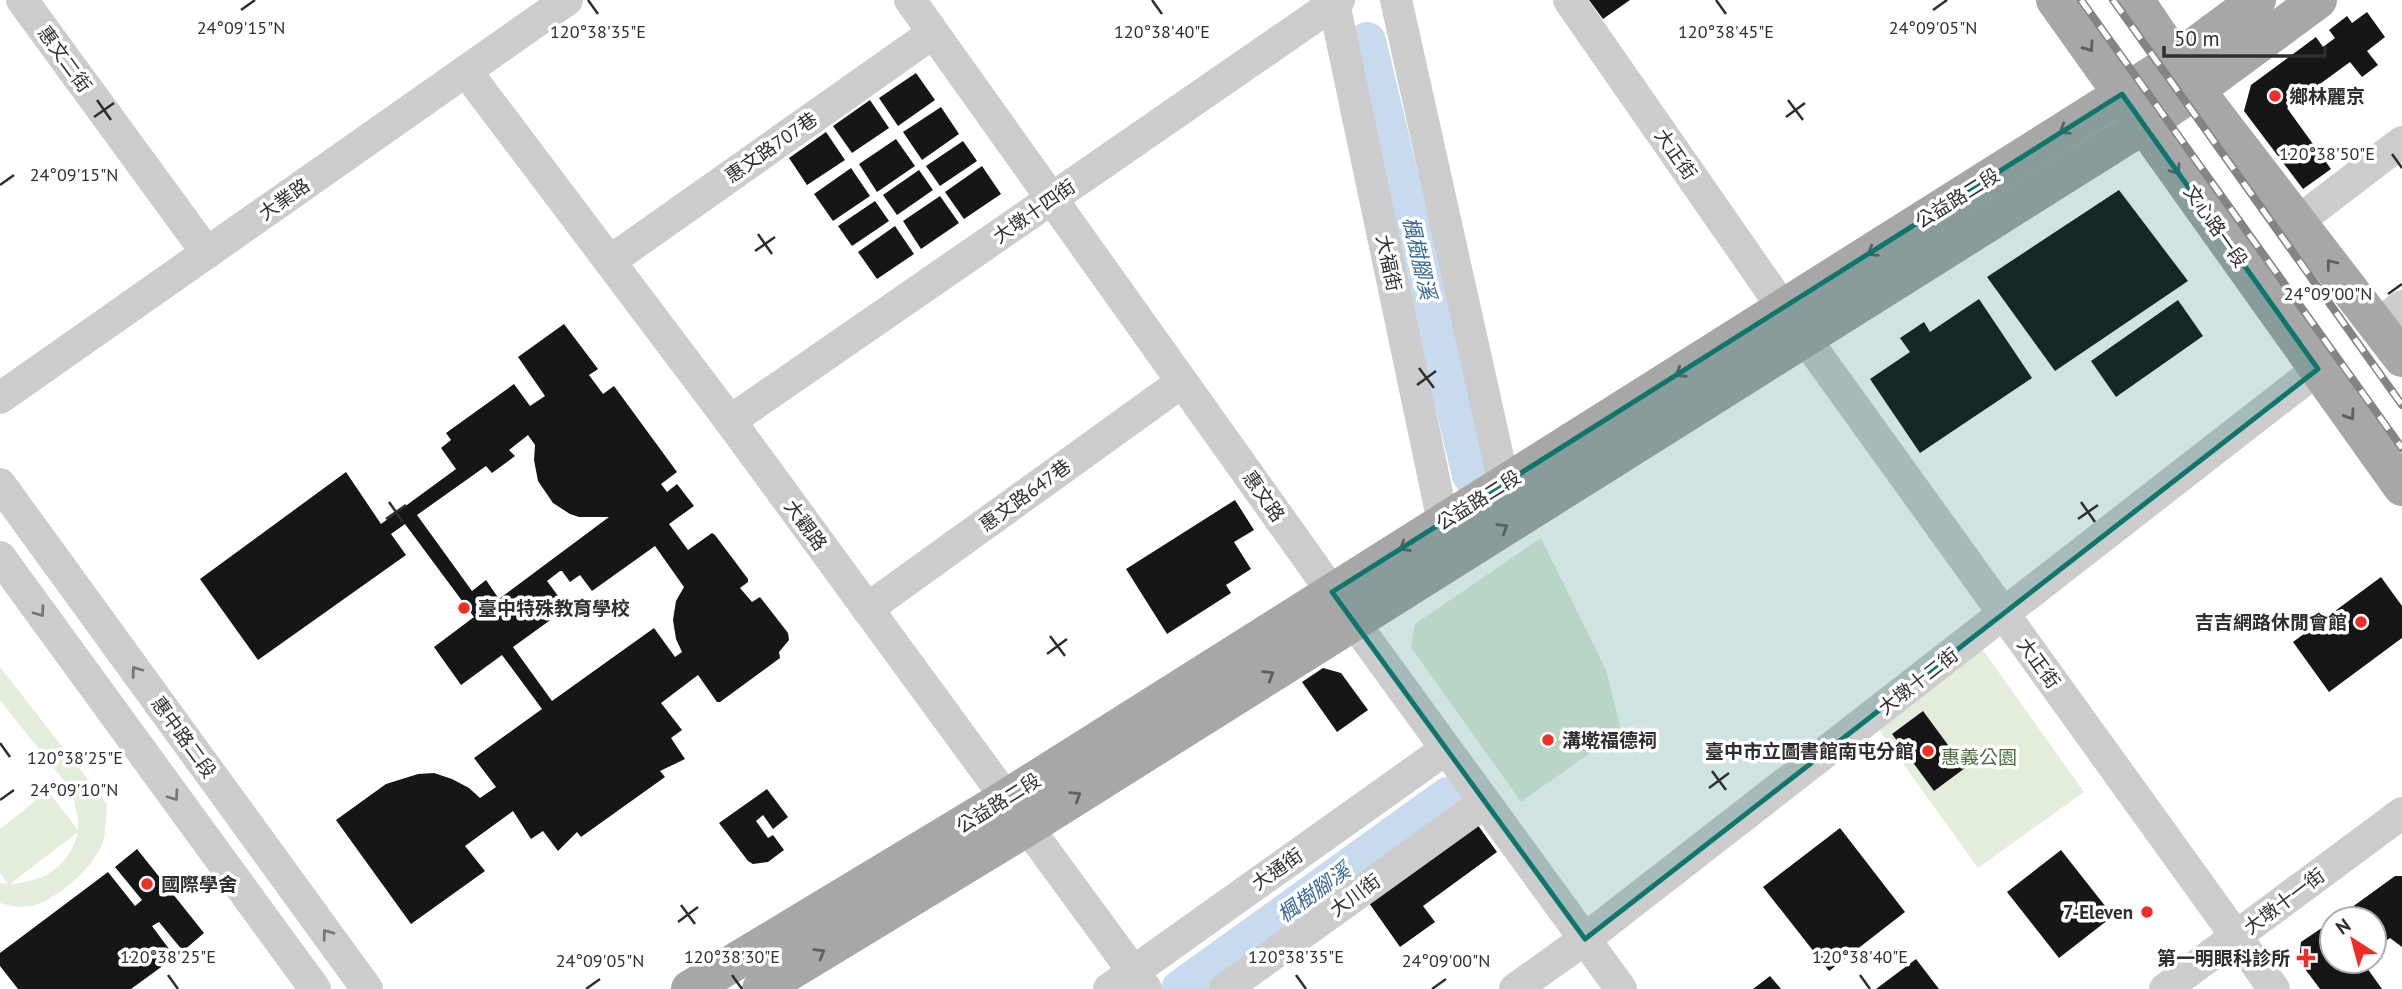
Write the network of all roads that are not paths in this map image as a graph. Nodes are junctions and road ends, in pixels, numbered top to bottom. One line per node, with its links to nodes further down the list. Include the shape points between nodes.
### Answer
1 (22, 0): 19 (street, 惠文二街)
2 (567, 0): 12 (street, 大業路)
3 (910, 0): 11 (street, 惠文路)
4 (1396, 0): 29 (street)
5 (1569, 0): 22 (street, 大正街)
6 (2055, 0): 14 (main road, 文心路一段, one-way to 14)
7 (2135, 0): 13 (main road)
8 (2257, 0): 13 (main road, 公益路二段)
9 (2318, 0): 13 (main road, 公益路二段)
10 (1336, 2): 17 (street, 大墩十四街); 31 (street, 大福街)
11 (933, 33): 17 (street, 惠文路); 20 (street, 惠文路707巷)
12 (466, 71): 19 (street, 大業路); 20 (street, 大觀路)
13 (2186, 75): 14 (main road, 公益路二段); 15 (main road, 公益路二段); 18 (main road)
14 (2122, 94): 15 (main road, 文心路一段); 22 (main road, 公益路二段, one-way to 22)
15 (2144, 125): 22 (main road, 公益路二段); 24 (main road, 文心路一段, one-way to 24)
16 (2402, 142): 18 (street)
17 (1052, 199): 25 (street, 惠文路); 27 (street, 大墩十四街)
18 (2297, 222): 21 (main road, one-way to 18)
19 (207, 253): 26 (street, 大業路)
20 (610, 261): 27 (street, 大觀路)
21 (2390, 315): 23 (main road)
22 (1794, 323): 29 (main road, 公益路二段, one-way to 29); 33 (main road, 公益路二段, one-way to 22); 35 (street, 大正街)
23 (2402, 358)
24 (2318, 369): 30 (main road, 文心路一段, one-way to 30); 35 (street, 大墩十二街)
25 (1182, 382): 33 (street, 惠文路); 34 (street, 惠文路647巷)
26 (0, 398)
27 (730, 421): 34 (street, 大觀路)
28 (0, 484): 44 (street, 惠中路二段, one-way to 28)
29 (1504, 484): 31 (main road, 公益路二段)
30 (2402, 487)
31 (1444, 522): 33 (main road, 公益路二段, one-way to 33)
32 (0, 557): 43 (street, one-way to 43)
33 (1343, 607): 36 (street, 惠文路); 38 (main road, 公益路二段)
34 (867, 609): 38 (street, 大觀路)
35 (2004, 614): 40 (street, 大正街); 41 (street, 大墩十二街)
36 (1446, 749): 37 (street, 惠文路); 42 (street, 大通街)
37 (1485, 802): 41 (street, 惠文路); 47 (street, 大川街)
38 (1016, 813): 42 (street, 大觀路); 45 (main road, 公益路二段); 46 (main road, 公益路二段, one-way to 38)
39 (2402, 813): 40 (street, 大墩十一街)
40 (2236, 936): 50 (street, 大墩十一街); 51 (street, 大正街)
41 (1585, 939): 48 (street, 大墩十二街); 49 (street, 惠文路)
42 (1132, 983)
43 (315, 989)
44 (367, 989)
45 (690, 989)
46 (761, 989)
47 (1226, 989)
48 (1515, 989)
49 (1621, 989)
50 (2165, 989)
51 (2274, 989)

